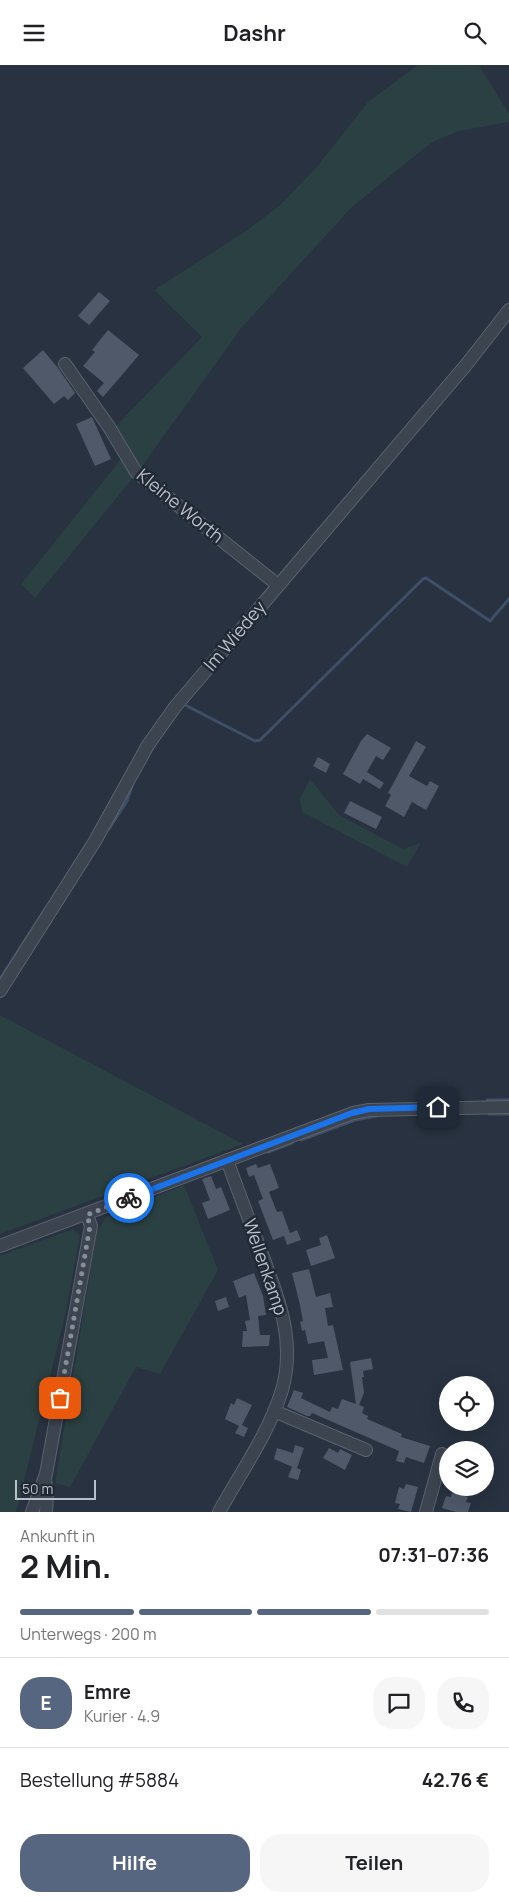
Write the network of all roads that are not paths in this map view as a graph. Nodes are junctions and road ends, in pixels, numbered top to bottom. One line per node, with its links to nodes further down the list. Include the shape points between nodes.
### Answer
1 (509, 311): 3 (street, Im Wiedey)
2 (66, 363): 3 (street, Kleine Worth, via 136,472)
3 (278, 585): 4 (street, Im Wiedey, via 175,707 148,745 95,841)
4 (0, 991)
5 (509, 1107): 6 (street, via 369,1109)
6 (227, 1160): 7 (street); 9 (street, Wellenkamp, via 281,1305 287,1339 286,1366)
7 (87, 1215): 8 (street); 12 (street, via 90,1226)
8 (0, 1246)
9 (274, 1411): 10 (street); 15 (street, Wellenkamp)
10 (366, 1450)
11 (439, 1465): 16 (street)
12 (45, 1480): 13 (street); 14 (street)
13 (32, 1512)
14 (46, 1512)
15 (219, 1512)
16 (426, 1512)

